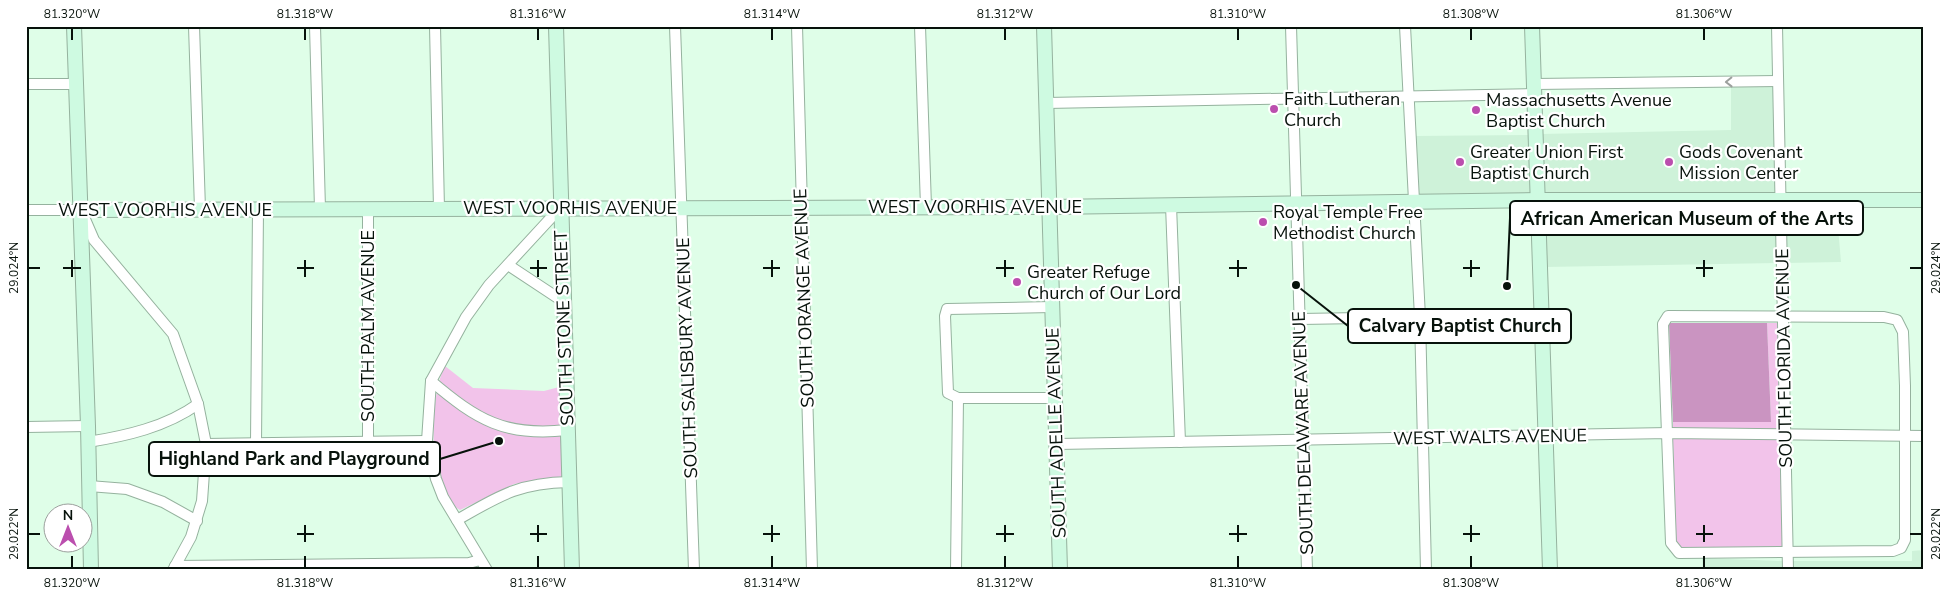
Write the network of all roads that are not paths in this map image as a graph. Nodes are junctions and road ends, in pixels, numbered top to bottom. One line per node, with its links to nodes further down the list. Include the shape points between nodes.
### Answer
1 (74, 26): 16 (street)
2 (194, 26): 38 (street)
3 (315, 26): 33 (street)
4 (435, 26): 35 (street)
5 (556, 26): 29 (street, SOUTH STONE STREET)
6 (675, 26): 30 (street, SOUTH SALISBURY AVENUE)
7 (797, 26): 31 (street, SOUTH ORANGE AVENUE)
8 (920, 26): 27 (street)
9 (1044, 26): 20 (street, SOUTH ADELLE AVENUE)
10 (1291, 26): 19 (street, SOUTH DELAWARE AVENUE)
11 (1405, 26): 18 (street)
12 (1532, 26): 17 (street)
13 (1777, 26): 14 (street, SOUTH FLORIDA AVENUE)
14 (1778, 81): 17 (street, one-way to 17); 22 (street, SOUTH FLORIDA AVENUE)
15 (26, 84): 16 (street)
16 (76, 84): 37 (street)
17 (1535, 89): 18 (street); 21 (street)
18 (1409, 96): 19 (street); 24 (street)
19 (1293, 98): 20 (street); 25 (street, SOUTH DELAWARE AVENUE)
20 (1046, 102): 28 (street, SOUTH ADELLE AVENUE)
21 (1539, 200): 22 (street, WEST VOORHIS AVENUE); 24 (street, WEST VOORHIS AVENUE); 42 (street)
22 (1780, 200): 23 (street, WEST VOORHIS AVENUE); 43 (street, SOUTH FLORIDA AVENUE)
23 (1924, 200)
24 (1415, 202): 25 (street, WEST VOORHIS AVENUE); 44 (street)
25 (1298, 203): 26 (street, WEST VOORHIS AVENUE); 45 (street, SOUTH DELAWARE AVENUE)
26 (1171, 205): 28 (street, WEST VOORHIS AVENUE); 63 (street)
27 (926, 207): 28 (street, WEST VOORHIS AVENUE); 31 (street, WEST VOORHIS AVENUE)
28 (1050, 207): 41 (street, SOUTH ADELLE AVENUE)
29 (560, 208): 30 (street, WEST VOORHIS AVENUE); 35 (street, WEST VOORHIS AVENUE); 39 (street); 40 (street, SOUTH STONE STREET)
30 (682, 208): 31 (street, WEST VOORHIS AVENUE); 77 (street, SOUTH SALISBURY AVENUE)
31 (802, 208): 78 (street, SOUTH ORANGE AVENUE)
32 (258, 209): 33 (street, WEST VOORHIS AVENUE); 38 (street, WEST VOORHIS AVENUE); 65 (street)
33 (320, 209): 34 (street, WEST VOORHIS AVENUE)
34 (368, 209): 35 (street, WEST VOORHIS AVENUE); 62 (street, SOUTH PALM AVENUE)
35 (439, 209)
36 (26, 210): 37 (street, WEST VOORHIS AVENUE)
37 (81, 210): 38 (street, WEST VOORHIS AVENUE); 49 (street, via 94,240 173,334); 50 (street)
38 (200, 210)
39 (508, 265): 40 (street); 46 (street, via 489,284 466,317)
40 (564, 302): 52 (street, SOUTH STONE STREET)
41 (1052, 307): 47 (street, via 947,309 948,393); 48 (street, SOUTH ADELLE AVENUE)
42 (1542, 315): 44 (street); 55 (street)
43 (1782, 316): 53 (street, via 1668,316 1663,324); 54 (street, SOUTH FLORIDA AVENUE); 56 (street, via 1884,317 1899,323 1902,332)
44 (1420, 317): 45 (street); 58 (street)
45 (1300, 319): 59 (street, SOUTH DELAWARE AVENUE)
46 (431, 381): 52 (street, via 465,409 506,429 539,433); 60 (street)
47 (958, 398): 48 (street); 79 (street)
48 (1056, 398): 66 (street, SOUTH ADELLE AVENUE)
49 (198, 404): 61 (street, via 182,415 148,428); 64 (street)
50 (88, 426): 51 (street); 61 (street)
51 (26, 427)
52 (567, 430): 67 (street, SOUTH STONE STREET)
53 (1669, 433): 54 (street, WEST WALTS AVENUE); 55 (street, WEST WALTS AVENUE); 71 (street, via 1671,543 1679,553)
54 (1786, 434): 56 (street, WEST WALTS AVENUE); 71 (street, SOUTH FLORIDA AVENUE)
55 (1545, 436): 58 (street, WEST WALTS AVENUE); 83 (street)
56 (1905, 436): 57 (street, WEST WALTS AVENUE); 71 (street, via 1905,540 1901,548 1893,551)
57 (1924, 436)
58 (1424, 438): 59 (street, WEST WALTS AVENUE); 82 (street)
59 (1304, 440): 63 (street, WEST WALTS AVENUE); 81 (street, SOUTH DELAWARE AVENUE)
60 (427, 441): 62 (street); 69 (street, via 443,497)
61 (88, 442): 68 (street)
62 (368, 442): 65 (street)
63 (1180, 442): 66 (street, WEST WALTS AVENUE)
64 (206, 444): 65 (street); 70 (street)
65 (256, 444)
66 (1057, 444): 80 (street, SOUTH ADELLE AVENUE)
67 (569, 482): 69 (street, via 546,482 516,488); 76 (street, SOUTH STONE STREET)
68 (89, 486): 70 (street, via 127,489 163,502); 74 (street)
69 (456, 520): 72 (street)
70 (197, 521): 73 (street)
71 (1787, 552): 84 (street, SOUTH FLORIDA AVENUE)
72 (480, 560): 73 (street, via 469,563); 75 (street)
73 (174, 568)
74 (91, 570)
75 (487, 570)
76 (572, 570)
77 (694, 570)
78 (812, 570)
79 (956, 570)
80 (1060, 570)
81 (1307, 570)
82 (1426, 570)
83 (1550, 570)
84 (1788, 570)

